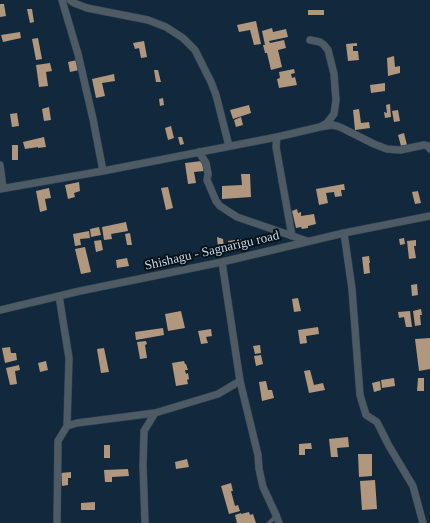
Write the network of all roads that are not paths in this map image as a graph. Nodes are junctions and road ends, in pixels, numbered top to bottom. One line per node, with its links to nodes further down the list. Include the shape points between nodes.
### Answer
1 (62, 0): 10 (street, via 78,54)
2 (70, 0): 6 (street, via 86,8 148,20 183,38 195,50 211,82)
3 (310, 40): 4 (street, via 320,42 328,50 336,88 334,114)
4 (320, 127): 5 (street); 7 (street, via 337,126 387,149 400,150 424,145)
5 (277, 137): 6 (street); 14 (street, via 276,147)
6 (229, 146): 8 (street)
7 (430, 149)
8 (199, 152): 10 (street); 14 (street, via 206,163 207,180 220,206 237,217)
9 (0, 165): 11 (street)
10 (103, 171): 11 (street)
11 (2, 189)
12 (430, 216): 13 (street, Shishagu - Sagnarigu road)
13 (344, 233): 15 (street, Shishagu - Sagnarigu road); 27 (street, via 352,288 360,394 366,415 378,422 413,486)
14 (292, 236): 15 (street)
15 (308, 242): 16 (street, Shishagu - Sagnarigu road)
16 (222, 262): 17 (street, Shishagu - Sagnarigu road); 19 (street)
17 (59, 296): 18 (street, Shishagu - Sagnarigu road); 21 (street, via 69,358)
18 (0, 310)
19 (240, 381): 20 (street, via 218,394); 22 (street, via 263,487)
20 (155, 413): 21 (street); 24 (street, via 144,431)
21 (66, 426): 23 (street, via 58,441)
22 (276, 515): 25 (lane); 26 (street)
23 (57, 523)
24 (145, 523)
25 (269, 523)
26 (279, 523)
27 (423, 523)

